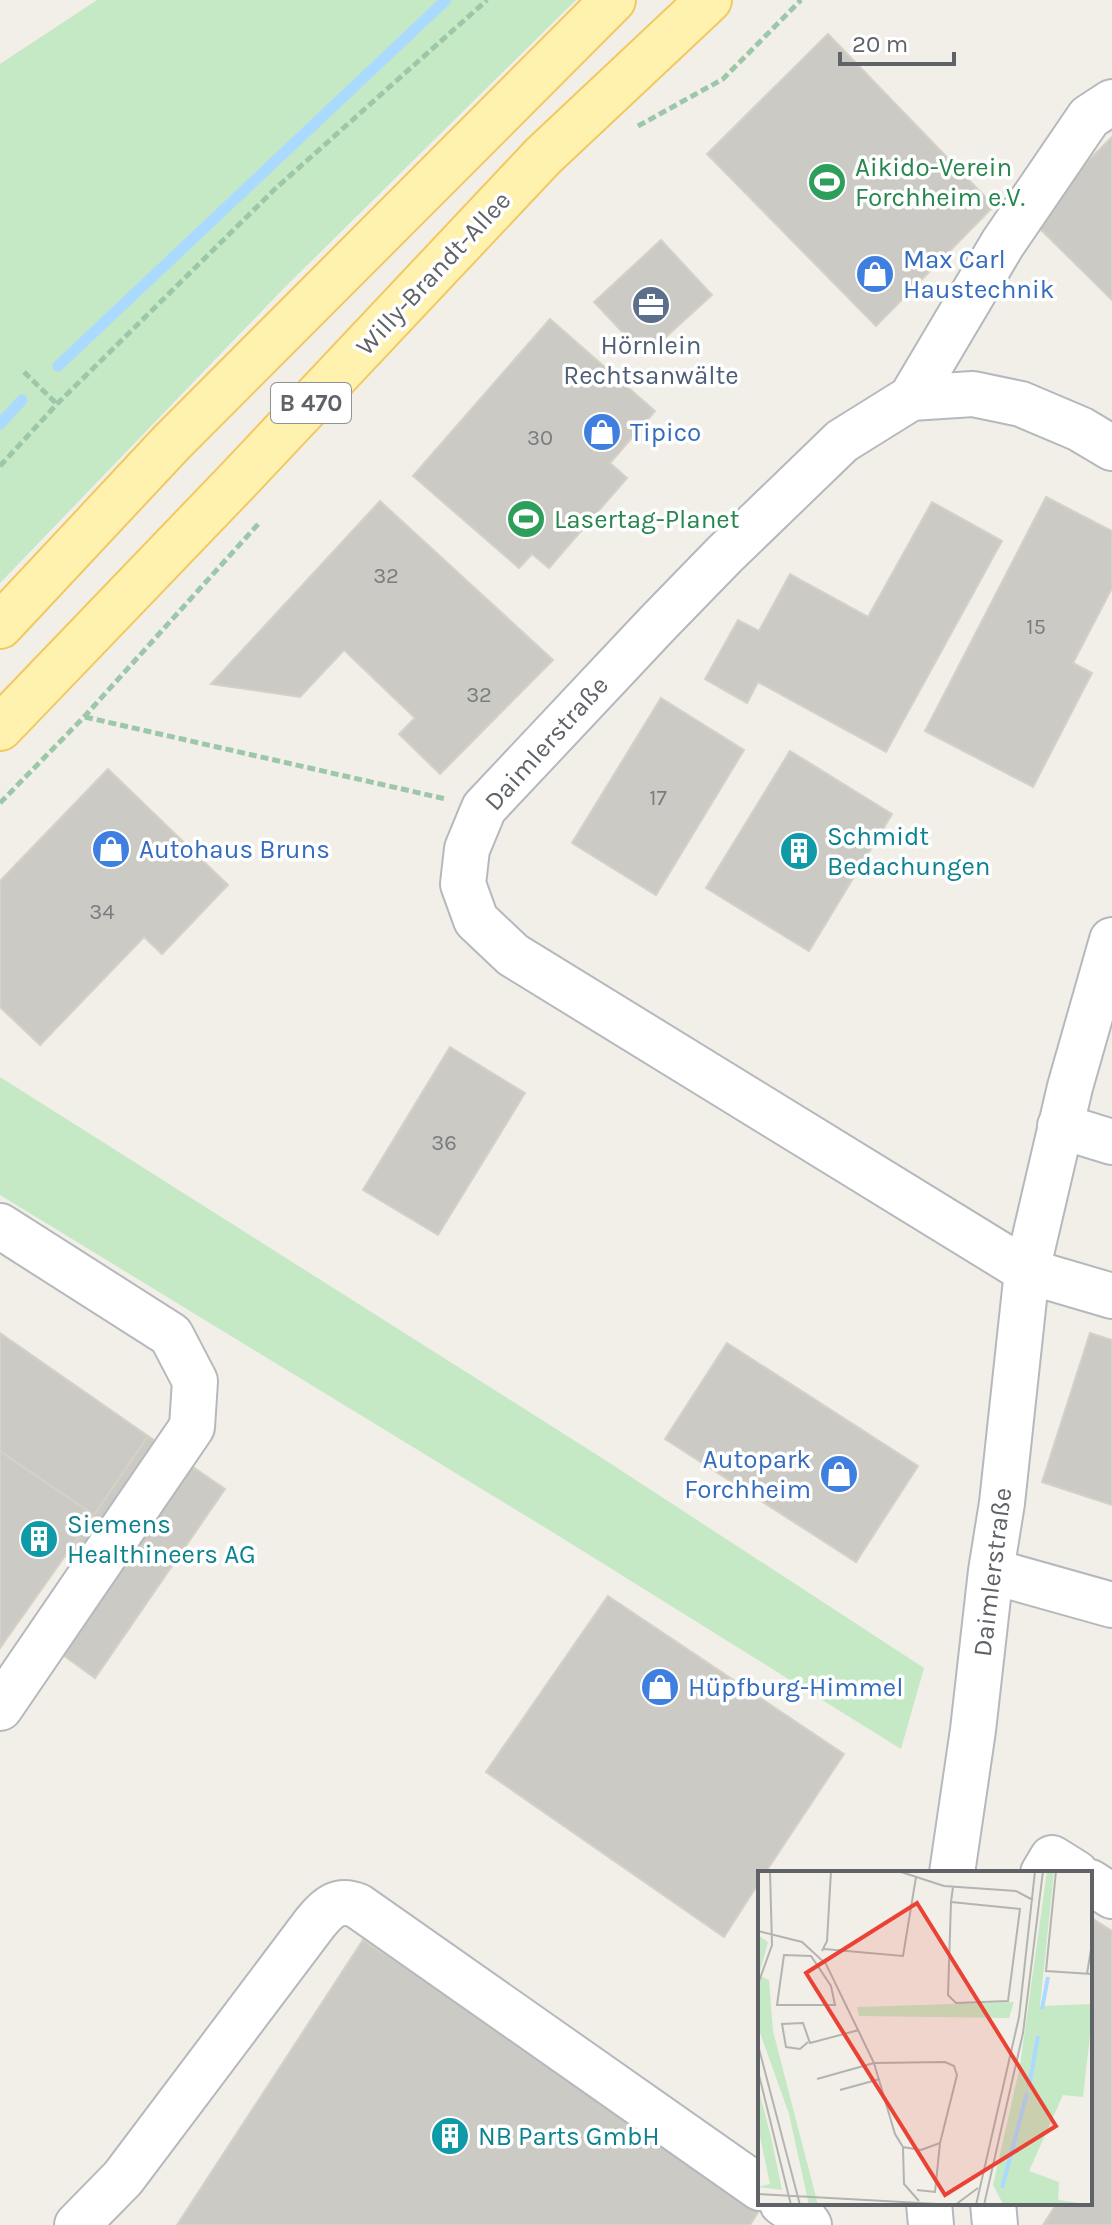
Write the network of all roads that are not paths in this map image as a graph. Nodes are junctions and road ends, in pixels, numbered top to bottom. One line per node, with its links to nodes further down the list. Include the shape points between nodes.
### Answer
1 (613, 0): 6 (main road, B 470, via 172,442)
2 (709, 0): 7 (main road, Willy-Brandt-Allee / B 470, via 543,156)
3 (1112, 102): 4 (street, via 1089,117 1003,243)
4 (911, 398): 5 (street, Daimlerstraße, via 973,394 1021,404); 12 (street, Daimlerstraße, via 842,441 657,624 484,808 467,849 463,884 476,920 513,955)
5 (1112, 448)
6 (0, 626)
7 (0, 728)
8 (1112, 940): 9 (street, Daimlerstraße)
9 (1060, 1126): 10 (street); 12 (street, Daimlerstraße)
10 (1112, 1142)
11 (0, 1226): 17 (street, via 171,1335 195,1381 192,1427)
12 (1027, 1271): 13 (street); 14 (street, Daimlerstraße)
13 (1112, 1296)
14 (993, 1556): 15 (street); 16 (street); 18 (street, Daimlerstraße)
15 (1112, 1576)
16 (1112, 1605)
17 (0, 1708)
18 (952, 1871)
19 (1044, 1871): 20 (street, via 1052,1858)
20 (1073, 1871)
21 (1092, 1883): 22 (street)
22 (1112, 1896)
23 (758, 2187): 27 (street, via 358,1906 338,1902 325,1910 123,2178)
24 (785, 2205): 28 (street)
25 (929, 2205): 29 (street)
26 (993, 2205): 30 (street)
27 (77, 2225)
28 (809, 2225)
29 (931, 2225)
30 (995, 2225)

